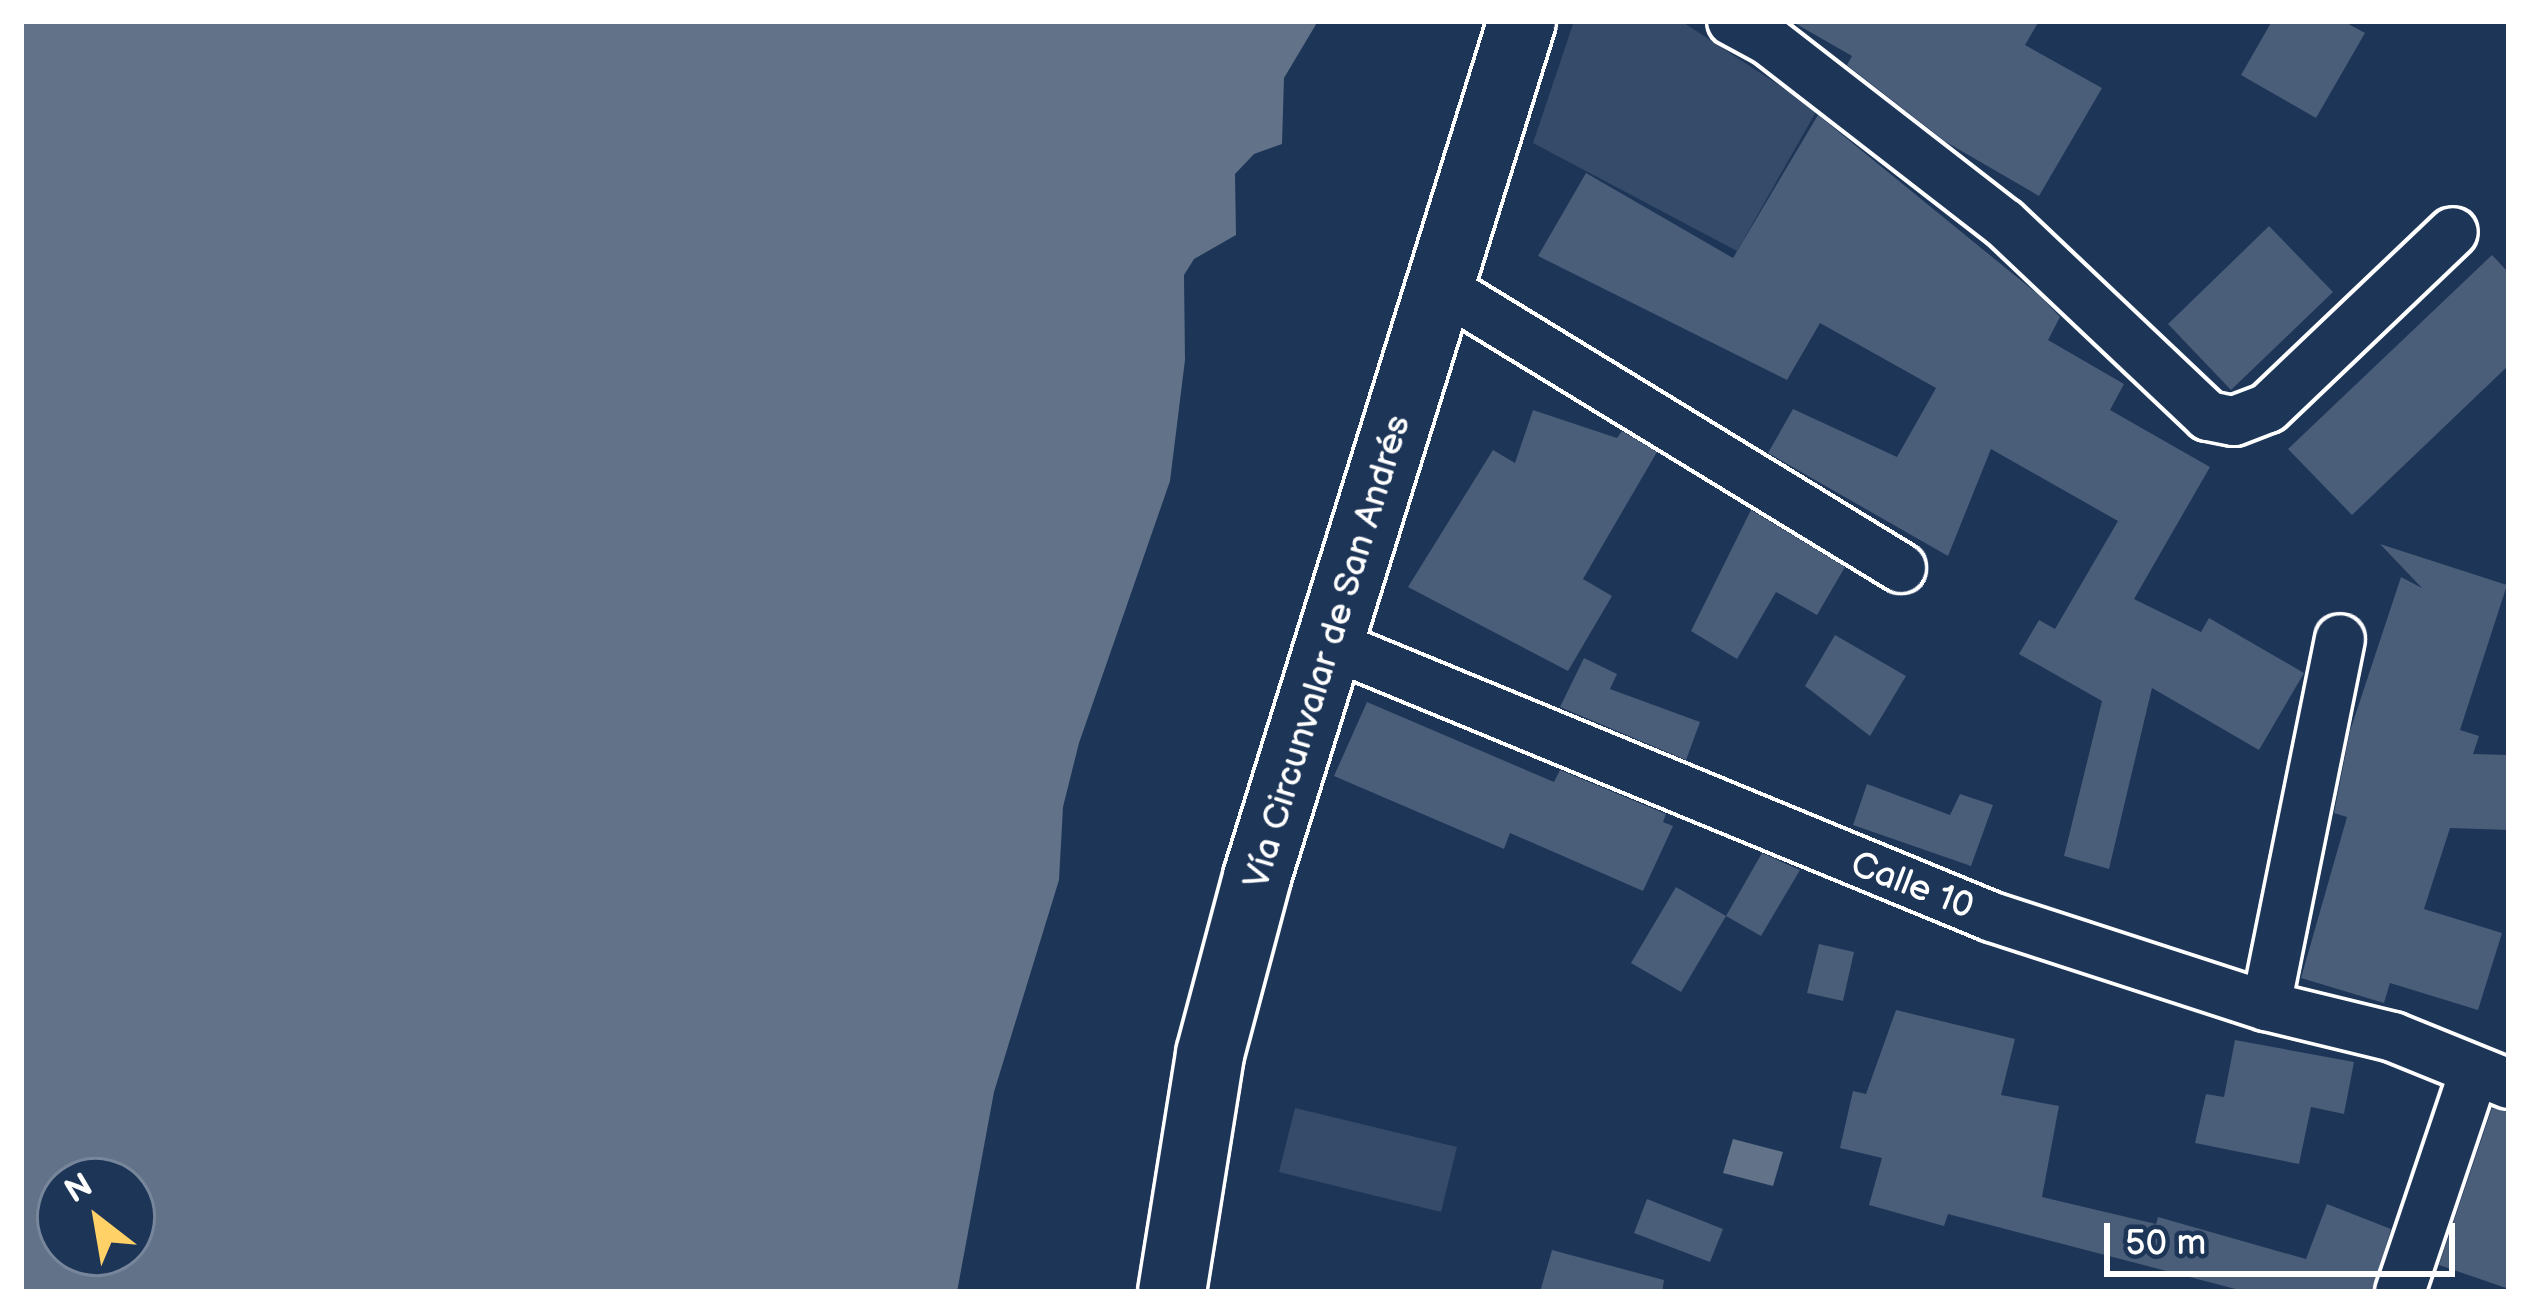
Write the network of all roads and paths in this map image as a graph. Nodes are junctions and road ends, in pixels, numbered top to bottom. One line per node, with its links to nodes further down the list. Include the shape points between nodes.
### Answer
1 (1522, 21): 4 (highway, Vía Circunvalar de San Andrés)
2 (1732, 21): 3 (street, via 1769,41 2004,223 2208,416 2234,421 2268,408)
3 (2453, 232)
4 (1441, 286): 5 (street); 7 (highway, Vía Circunvalar de San Andrés)
5 (1901, 568)
6 (2340, 639): 8 (street)
7 (1330, 644): 8 (street, Calle 10, via 1881,875); 10 (highway, Vía Circunvalar de San Andrés, via 1210,1054)
8 (2266, 1006): 9 (street, Calle 10, via 2393,1037)
9 (2499, 1076): 11 (street)
10 (1172, 1292)
11 (2400, 1292)

